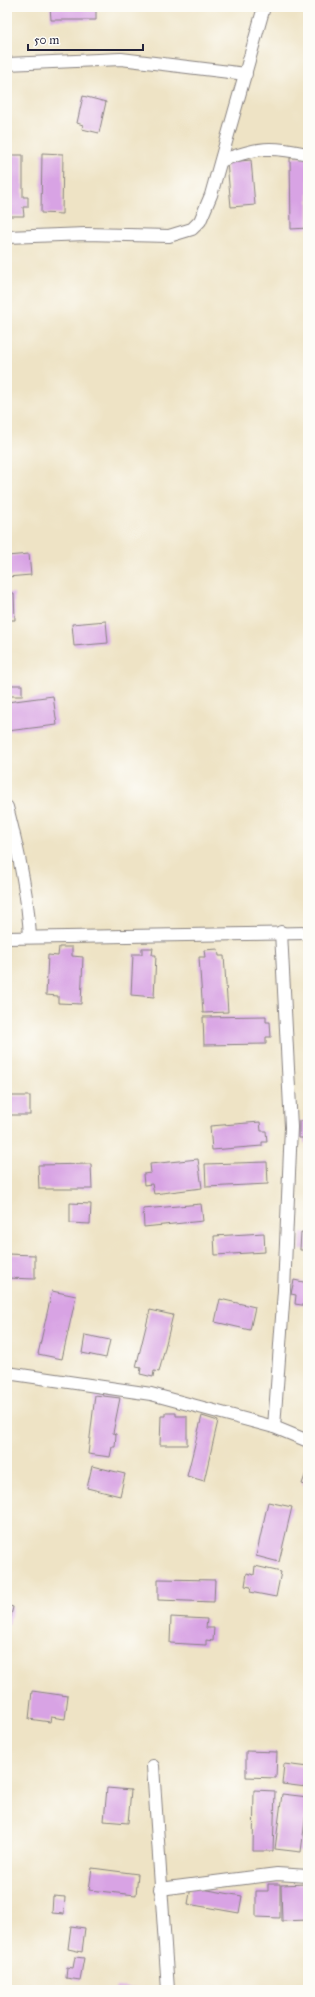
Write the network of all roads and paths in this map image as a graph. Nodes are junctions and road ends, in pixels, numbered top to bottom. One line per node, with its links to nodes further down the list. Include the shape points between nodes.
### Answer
1 (264, 7): 3 (street)
2 (7, 64): 3 (street, via 121,59)
3 (246, 74): 5 (street)
4 (308, 154): 5 (street, via 271,148 253,149)
5 (223, 160): 6 (street, via 200,221 192,229 169,236 86,234)
6 (7, 237)
7 (7, 807): 10 (street, via 29,910)
8 (281, 932): 9 (street); 10 (street); 13 (street, via 291,1127 284,1290)
9 (308, 933)
10 (30, 937): 11 (street)
11 (7, 938)
12 (7, 1373): 13 (street, via 151,1394)
13 (274, 1427): 14 (street)
14 (308, 1441)
15 (153, 1766): 17 (street)
16 (308, 1876): 17 (street, via 277,1874)
17 (160, 1889): 18 (street)
18 (168, 1990)

